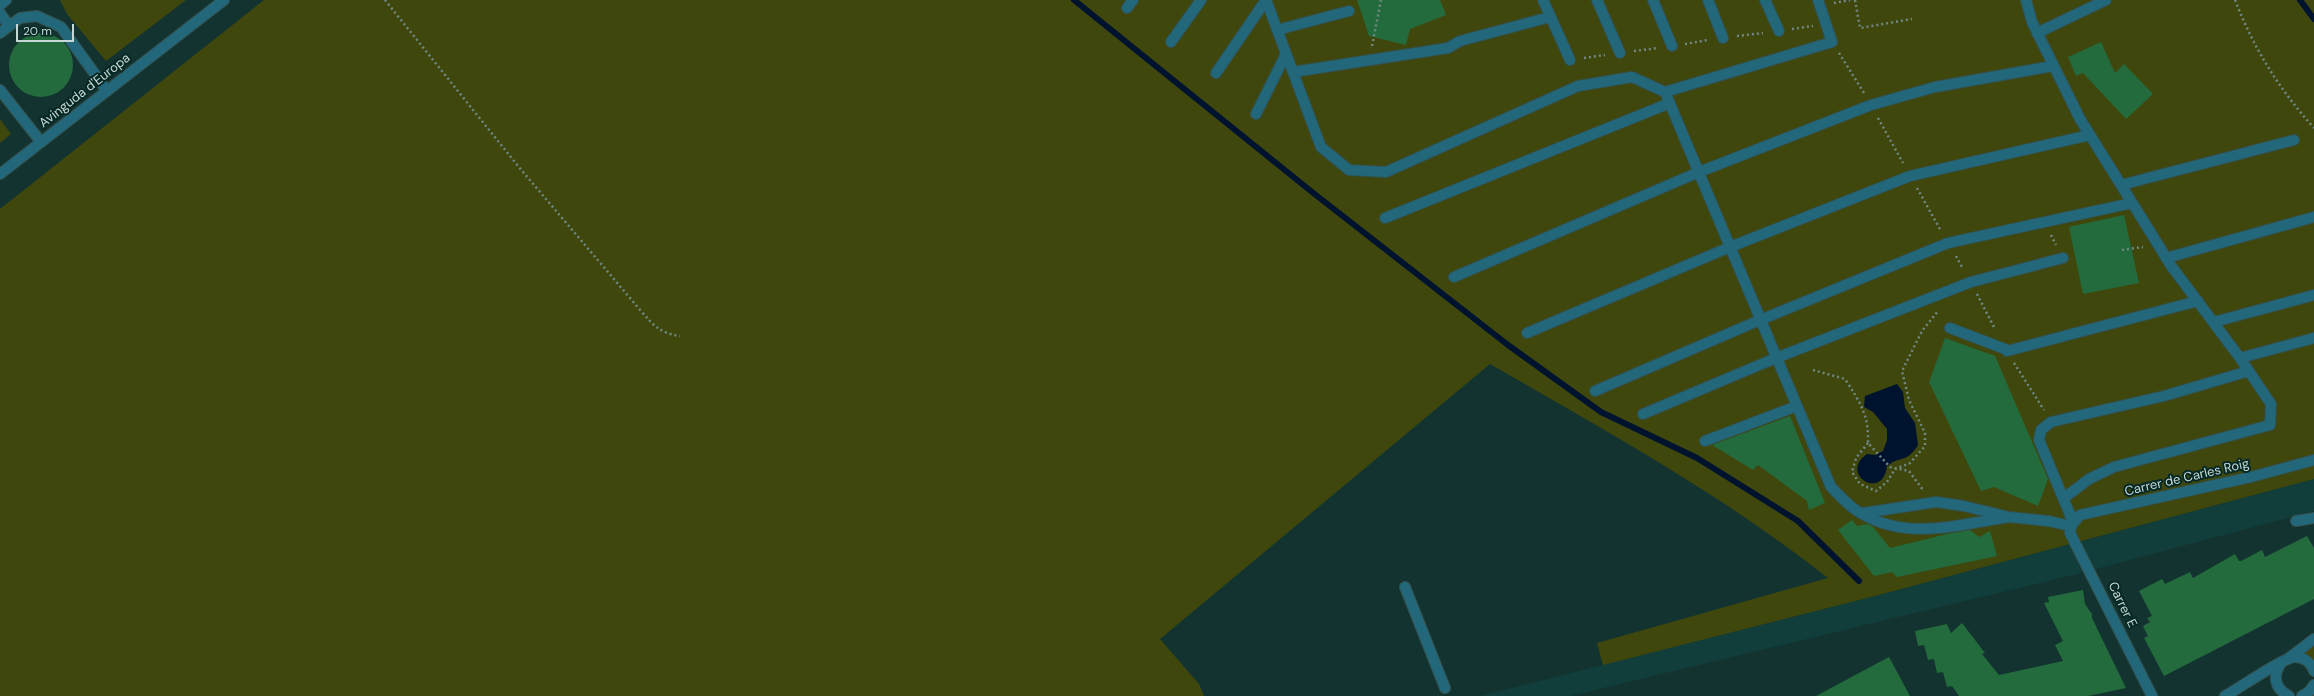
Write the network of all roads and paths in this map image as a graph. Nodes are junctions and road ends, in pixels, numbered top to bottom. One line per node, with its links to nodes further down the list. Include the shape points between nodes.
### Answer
1 (6, 0): 17 (street)
2 (224, 0): 40 (street, Avinguda d'Europa)
3 (385, 0): 72 (path, via 518,166 654,326 666,334)
4 (1201, 0): 29 (street)
5 (1266, 0): 24 (street); 38 (street)
6 (1381, 0): 34 (path)
7 (1543, 0): 20 (street)
8 (1597, 0): 32 (street)
9 (1653, 0): 31 (street)
10 (1708, 0): 28 (street)
11 (1765, 0): 25 (street)
12 (1818, 0): 22 (street)
13 (1855, 0): 21 (path, via 1860,28)
14 (2026, 0): 27 (street)
15 (2106, 0): 27 (street)
16 (2235, 0): 45 (path, via 2248,33 2267,68 2289,100)
17 (0, 5)
18 (1349, 12): 24 (street)
19 (0, 13): 23 (street)
20 (1550, 17): 34 (street, via 1460,41 1448,48); 35 (street)
21 (1912, 18)
22 (1827, 24): 25 (path); 30 (street)
23 (9, 26): 26 (street); 40 (street, via 20,18 37,16 61,27)
24 (1277, 30): 33 (street)
25 (1778, 31): 28 (path)
26 (0, 33)
27 (2037, 33): 36 (street)
28 (1723, 38): 31 (path)
29 (1171, 42)
30 (1832, 42): 41 (street); 43 (path)
31 (1672, 46): 32 (path)
32 (1620, 53): 35 (path)
33 (1286, 54): 37 (street); 44 (street)
34 (1370, 60): 37 (street)
35 (1570, 60)
36 (2054, 66): 43 (street, via 1935,87); 46 (street)
37 (1293, 72): 41 (street, via 1321,147 1349,170 1364,171 1386,172 1578,86 1632,77)
38 (1216, 73)
39 (0, 90): 48 (street)
40 (107, 91): 48 (street, Avinguda d'Europa)
41 (1665, 92): 42 (street)
42 (1670, 102): 49 (street); 55 (street)
43 (1871, 105): 49 (street); 51 (path)
44 (1256, 114)
45 (2314, 128)
46 (2090, 134): 51 (street); 52 (street)
47 (2294, 140): 52 (street)
48 (41, 142): 50 (street, Avinguda d'Europa)
49 (1699, 172): 59 (street); 63 (street)
50 (0, 174)
51 (1910, 176): 57 (path); 59 (street)
52 (2121, 185): 53 (street)
53 (2132, 203): 56 (street); 58 (street)
54 (2314, 217): 62 (street)
55 (1385, 218)
56 (2044, 222): 57 (street); 61 (path)
57 (1948, 242): 64 (path); 68 (street)
58 (2158, 244): 60 (path); 62 (street)
59 (1730, 247): 68 (street); 71 (street)
60 (2122, 250)
61 (2063, 258): 64 (street)
62 (2166, 258): 66 (street)
63 (1454, 277)
64 (1970, 282): 74 (path); 75 (street)
65 (2314, 295): 69 (street)
66 (2198, 301): 69 (street); 74 (street)
67 (1940, 309): 86 (path, via 1922,331 1902,371 1909,400 1925,433 1925,446 1910,463)
68 (1760, 320): 75 (street); 79 (street)
69 (2214, 322): 76 (street)
70 (1950, 328): 74 (street)
71 (1527, 333)
72 (680, 336)
73 (2314, 338): 76 (street)
74 (2006, 350): 82 (path)
75 (1776, 358): 80 (street); 81 (street)
76 (2240, 358): 78 (street)
77 (1813, 370): 84 (path, via 1845,379 1864,407)
78 (2249, 371): 82 (street, via 2164,396); 87 (street, via 2271,404 2270,425 2114,466 2088,479)
79 (1595, 391)
80 (1797, 406): 83 (street); 89 (street, via 1831,487 1853,508)
81 (1643, 414)
82 (2051, 422): 87 (street, Carrer E, via 2041,430 2039,440)
83 (1705, 441)
84 (1868, 443): 86 (path, via 1890,468); 86 (path, via 1856,458 1852,472 1860,484 1876,490 1887,482)
85 (2314, 460): 93 (street, Carrer de Carles Roig, via 2251,477 2080,515)
86 (1895, 469): 88 (path, via 1909,471)
87 (2064, 498): 93 (street, Carrer E)
88 (1933, 503): 89 (street); 90 (street, via 1964,506)
89 (1863, 513): 90 (street, via 1891,527 1924,530)
90 (2009, 517): 93 (street)
91 (2314, 518): 92 (street)
92 (2296, 521)
93 (2072, 524): 101 (street, Carrer E, via 2070,533)
94 (1405, 587): 99 (street)
95 (2314, 639): 96 (street)
96 (2285, 661): 97 (street, via 2303,659); 100 (street, via 2276,675 2278,688); 102 (street)
97 (2314, 671)
98 (2314, 686): 103 (street)
99 (1445, 688)
100 (2285, 695)
101 (2151, 696)
102 (2225, 696)
103 (2303, 696)

